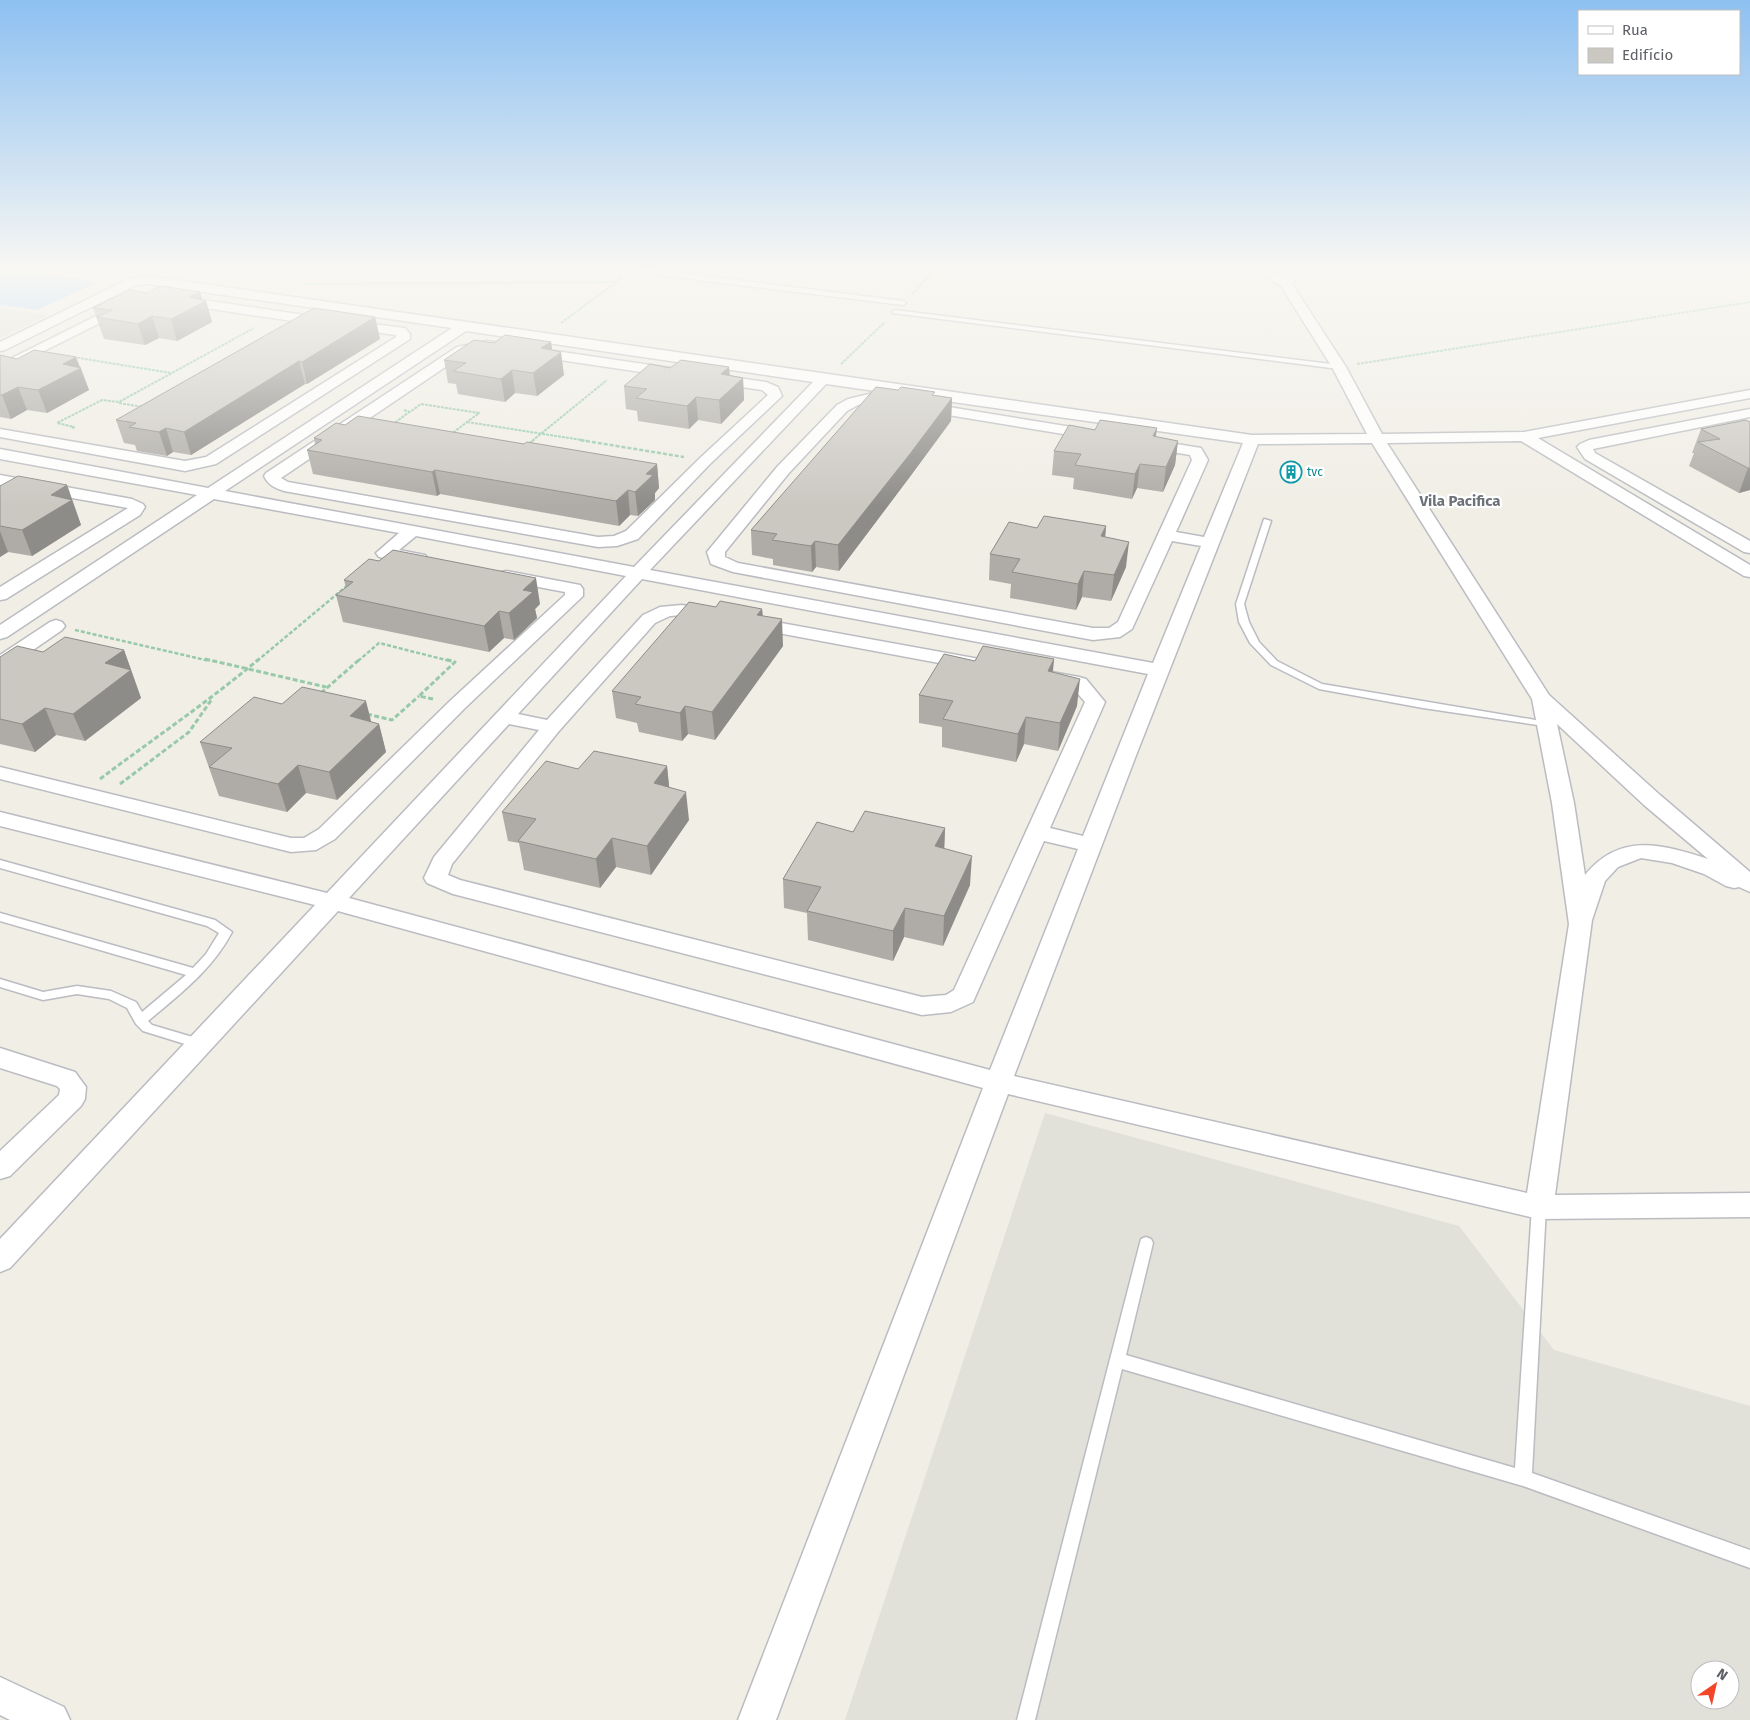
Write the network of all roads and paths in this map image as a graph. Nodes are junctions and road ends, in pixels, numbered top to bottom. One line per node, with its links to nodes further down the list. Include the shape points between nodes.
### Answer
1 (10, 347): 12 (street)
2 (44, 347): 12 (street)
3 (220, 347): 17 (path)
4 (389, 347): 33 (street, via 211,461 185,466)
5 (432, 347): 41 (street)
6 (471, 347): 21 (street)
7 (503, 347): 14 (street)
8 (607, 347): 13 (street)
9 (1180, 347): 15 (lane)
10 (1326, 347): 15 (street)
11 (1464, 347): 15 (path)
12 (37, 351): 16 (street); 17 (path)
13 (639, 352): 14 (street); 18 (street)
14 (624, 365): 28 (path); 36 (street, via 766,386 773,390 775,396)
15 (1339, 367): 30 (street)
16 (0, 368)
17 (172, 374): 20 (path)
18 (823, 379): 32 (street); 37 (street)
19 (1750, 394): 29 (street)
20 (119, 402): 22 (path); 33 (path, via 102,400 57,423 74,427)
21 (378, 406): 23 (path); 36 (street, via 272,476 274,481 284,486 598,542 617,541 632,535)
22 (148, 408)
23 (410, 412): 25 (path, via 421,404 479,413); 26 (path, via 390,427)
24 (1750, 413): 43 (street, via 1585,448 1590,456)
25 (467, 422): 28 (path); 31 (path)
26 (400, 428)
27 (0, 432): 33 (street)
28 (542, 434): 34 (path); 36 (path)
29 (1524, 436): 30 (street); 46 (street)
30 (1378, 438): 32 (street); 64 (street)
31 (444, 440)
32 (1252, 440): 47 (street)
33 (48, 441)
34 (527, 446)
35 (8, 456): 38 (street); 41 (street)
36 (705, 461)
37 (755, 466): 39 (street); 53 (street)
38 (0, 467)
39 (783, 470): 45 (street, via 842,408 869,398 1196,451 1200,460); 45 (street, via 716,552 717,560 734,567 1084,632 1112,633 1126,625)
40 (0, 480): 54 (street, via 137,507 134,512)
41 (210, 494): 44 (street); 56 (street)
42 (1266, 521): 68 (lane, via 1240,604 1244,622 1255,643 1274,663 1319,686)
43 (1717, 528): 46 (street); 48 (street)
44 (412, 531): 49 (street); 53 (street)
45 (1166, 535): 47 (street)
46 (1688, 535): 51 (street)
47 (1210, 543): 59 (street)
48 (1750, 548)
49 (385, 553): 50 (street); 58 (path)
50 (433, 562)
51 (1750, 572)
52 (491, 573): 65 (street, via 567,587 574,589 574,596)
53 (638, 573): 59 (street); 67 (street)
54 (0, 595)
55 (56, 626): 57 (street); 58 (path)
56 (0, 633)
57 (0, 664)
58 (249, 668): 60 (path); 63 (path)
59 (1159, 670): 75 (street)
60 (326, 687): 61 (path); 62 (path, via 378,643 455,662)
61 (320, 694)
62 (419, 696): 65 (path); 66 (path, via 392,720)
63 (214, 697): 71 (path); 72 (path, via 189,732)
64 (1542, 699): 68 (street); 77 (street)
65 (458, 704): 72 (street, via 327,834 308,845 290,845)
66 (366, 714)
67 (505, 717): 69 (street); 79 (street)
68 (1547, 725): 81 (street, via 1563,803)
69 (552, 727): 74 (street, via 649,619 666,610 682,610 1079,683 1095,702); 74 (street, via 442,862 435,878 453,886 922,1006 951,1003 964,996)
70 (0, 773): 71 (street)
71 (81, 794): 72 (street)
72 (101, 799)
73 (0, 819): 79 (street)
74 (1037, 832): 75 (street)
75 (1091, 845): 87 (street)
76 (0, 864): 82 (lane, via 211,923 226,932 220,945)
77 (1750, 884)
78 (1750, 891): 81 (street, via 1712,869 1675,856 1639,851 1610,862 1594,879)
79 (334, 902): 85 (street); 87 (street)
80 (0, 917): 82 (lane)
81 (1581, 924): 90 (street)
82 (194, 973): 84 (lane)
83 (0, 983): 84 (lane, via 43,996 77,990 111,995 132,1005)
84 (140, 1021): 85 (lane, via 148,1028)
85 (201, 1044): 92 (street)
86 (0, 1058): 88 (street, via 66,1079 73,1087 72,1099)
87 (998, 1082): 90 (street); 98 (street)
88 (0, 1168)
89 (1750, 1205): 90 (street)
90 (1539, 1206): 94 (lane)
91 (1146, 1244): 93 (lane)
92 (0, 1259)
93 (1117, 1360): 94 (lane); 99 (lane)
94 (1523, 1478): 95 (lane)
95 (1750, 1559)
96 (0, 1696): 97 (street)
97 (51, 1720)
98 (757, 1720)
99 (1026, 1720)

